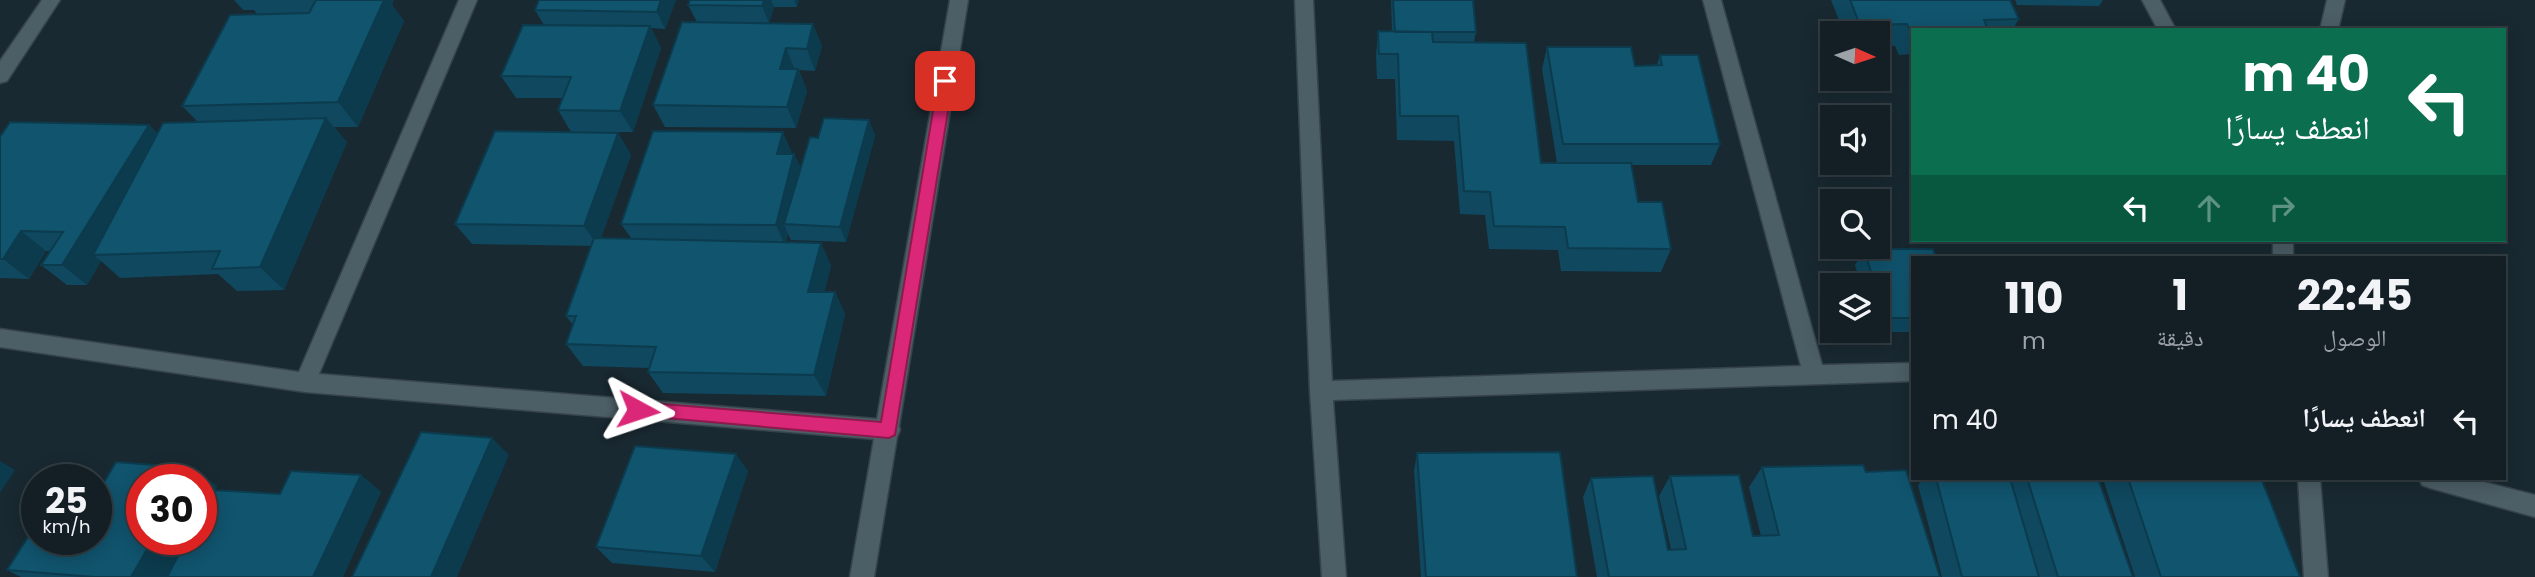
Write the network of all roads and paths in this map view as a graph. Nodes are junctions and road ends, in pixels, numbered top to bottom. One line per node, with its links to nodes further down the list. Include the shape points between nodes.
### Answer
1 (51, 0): 10 (street)
2 (468, 0): 14 (street)
3 (958, 0): 16 (street)
4 (1304, 0): 15 (street)
5 (1712, 0): 13 (street)
6 (2151, 0): 8 (street)
7 (2336, 0): 9 (street)
8 (2166, 28)
9 (2329, 28)
10 (0, 76)
11 (0, 338): 14 (street)
12 (1911, 372): 13 (street)
13 (1814, 374): 15 (street)
14 (305, 382): 16 (street)
15 (1321, 391): 21 (street)
16 (889, 430): 20 (street)
17 (2309, 480): 22 (street)
18 (2438, 480): 19 (street)
19 (2535, 506)
20 (862, 577)
21 (1334, 577)
22 (2316, 577)

